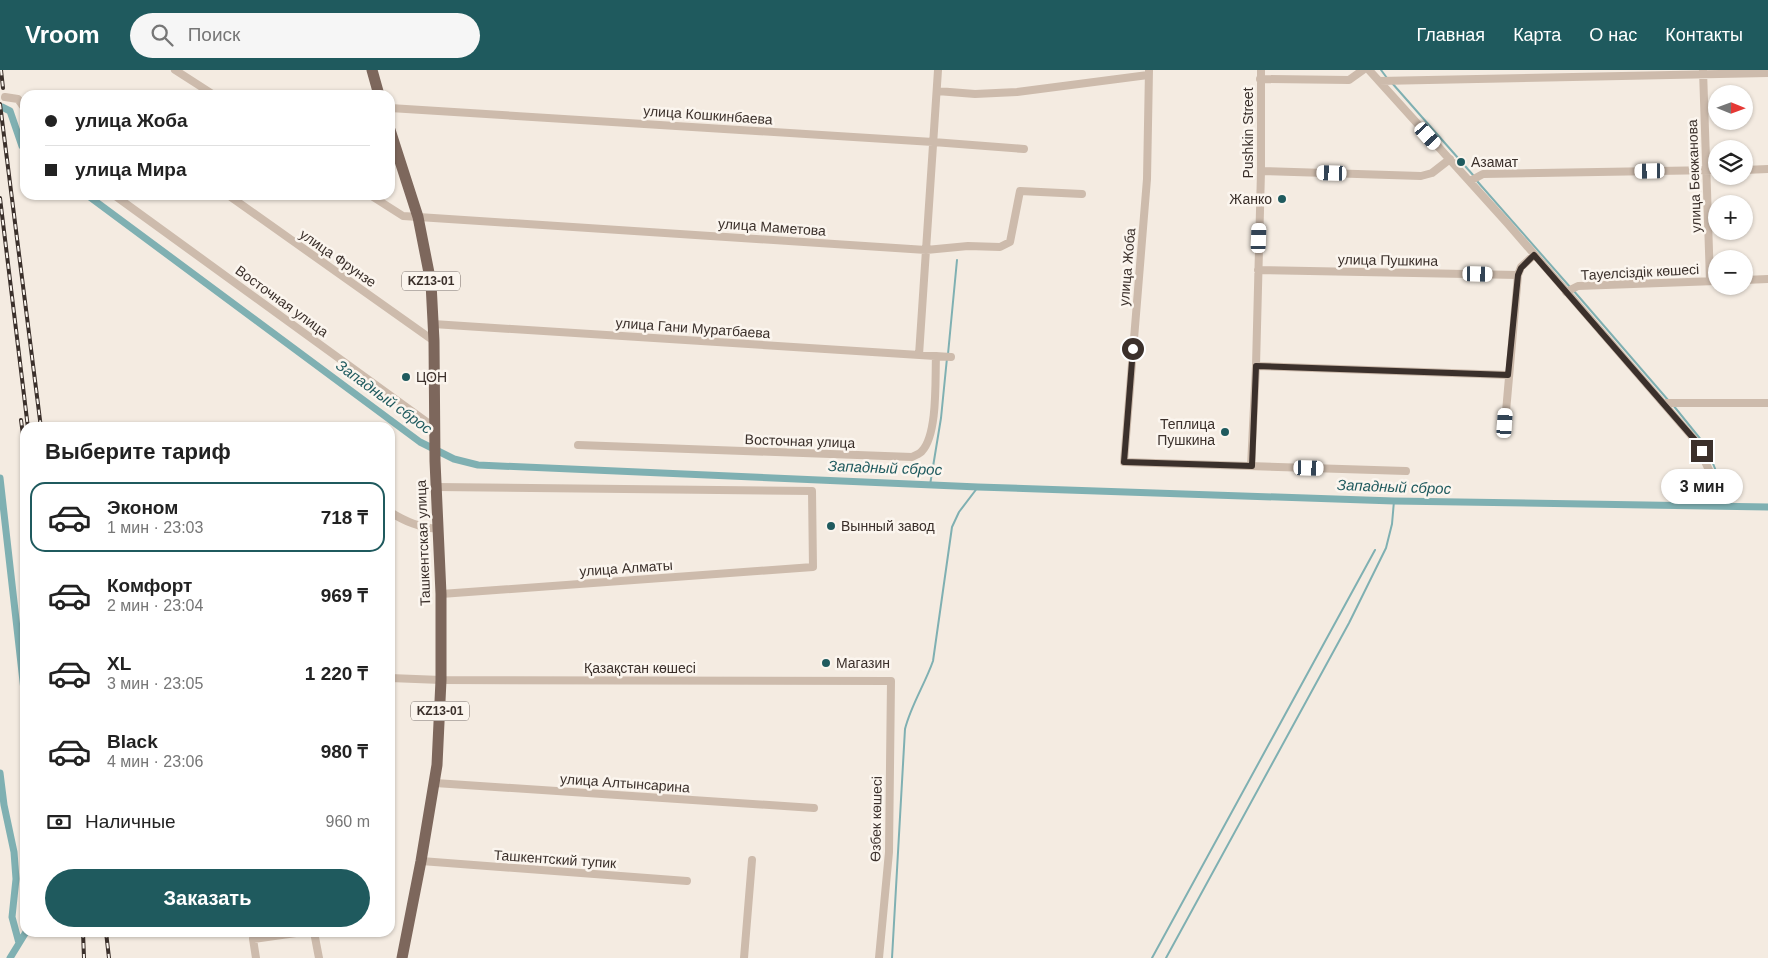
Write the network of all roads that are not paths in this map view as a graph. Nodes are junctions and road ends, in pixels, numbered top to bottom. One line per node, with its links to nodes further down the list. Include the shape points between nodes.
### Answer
1 (175, 70): 12 (street)
2 (372, 70): 13 (main road)
3 (938, 70): 14 (street)
4 (1261, 70): 10 (street, Pushkin Street)
5 (1363, 70): 10 (street, via 1348,80)
6 (1369, 70): 11 (street)
7 (1703, 72): 9 (street); 11 (street); 23 (street, улица Бекжанова)
8 (1148, 73): 14 (street, улица Жоба, via 1017,92 975,94); 53 (street, улица Жоба, via 1147,179 1124,462)
9 (1768, 73)
10 (1260, 79): 25 (street, Pushkin Street)
11 (1379, 81): 21 (street)
12 (206, 90)
13 (378, 90)
14 (937, 90): 18 (street)
15 (5, 97): 16 (street)
16 (20, 102)
17 (395, 108): 18 (street, улица Кошкинбаева)
18 (933, 142): 20 (street, улица Кошкинбаева); 32 (street)
19 (395, 146): 31 (main road, Ташкентская улица / KZ13-01)
20 (1024, 149)
21 (1450, 159): 25 (street, via 1432,173 1421,176); 26 (street)
22 (1768, 169): 24 (street)
23 (1706, 170): 26 (street, via 1483,174); 33 (street, улица Бекжанова)
24 (1753, 170)
25 (1261, 171): 35 (street, Pushkin Street)
26 (1470, 181): 34 (street)
27 (1082, 194): 32 (street, улица Маметова, via 1020,191 1010,242 1000,247)
28 (121, 200): 51 (street, Восточная улица)
29 (235, 200): 42 (street, улица Фрунзе)
30 (378, 200): 31 (street, улица Маметова, via 404,216)
31 (418, 217): 32 (street, улица Маметова); 41 (main road, Ташкентская улица / KZ13-01, via 431,283)
32 (926, 250): 43 (street)
33 (1711, 250)
34 (1534, 255): 36 (street); 40 (street)
35 (1258, 270): 36 (street, улица Пушкина); 46 (street, Pushkin Street)
36 (1518, 275): 47 (street)
37 (1768, 279): 38 (street)
38 (1753, 280)
39 (1708, 281): 40 (street, Тауелсіздік көшесі, via 1578,286)
40 (1566, 292): 49 (street)
41 (433, 324): 42 (main road, Ташкентская улица / KZ13-01); 43 (street, улица Гани Муратбаева)
42 (434, 341): 51 (main road, Ташкентская улица / KZ13-01)
43 (919, 355): 44 (street, улица Гани Муратбаева)
44 (936, 356): 45 (street, улица Гани Муратбаева); 52 (street, Восточная улица, via 935,413 922,451 912,457)
45 (951, 357)
46 (1256, 366): 47 (street); 53 (street, Pushkin Street)
47 (1508, 375): 50 (street)
48 (1768, 402): 49 (street)
49 (1663, 403): 55 (street, via 1695,440)
50 (1505, 423)
51 (435, 433): 56 (main road, Ташкентская улица / KZ13-01)
52 (578, 445)
53 (1252, 466): 54 (street)
54 (1406, 471)
55 (1716, 485)
56 (436, 487): 58 (main road, Ташкентская улица / KZ13-01); 59 (street, улица Алматы, via 812,491 813,567)
57 (395, 515): 58 (street, via 423,528)
58 (438, 529): 59 (main road, Ташкентская улица / KZ13-01)
59 (441, 594): 61 (main road, Ташкентская улица / KZ13-01)
60 (395, 678): 61 (street, Қазақстан көшесі)
61 (442, 680): 62 (street, Қазақстан көшесі); 63 (main road, Ташкентская улица / KZ13-01)
62 (891, 681): 74 (street, Өзбек көшесі, via 889,852)
63 (435, 783): 64 (street, улица Алтынсарина); 66 (main road, Ташкентская улица / KZ13-01)
64 (814, 808)
65 (752, 860): 73 (street)
66 (421, 861): 67 (street, Ташкентский тупик); 72 (main road, Ташкентская улица / KZ13-01)
67 (687, 881)
68 (267, 937): 70 (street, via 253,939)
69 (315, 937): 71 (street)
70 (256, 958)
71 (319, 958)
72 (402, 958)
73 (744, 958)
74 (880, 958)

